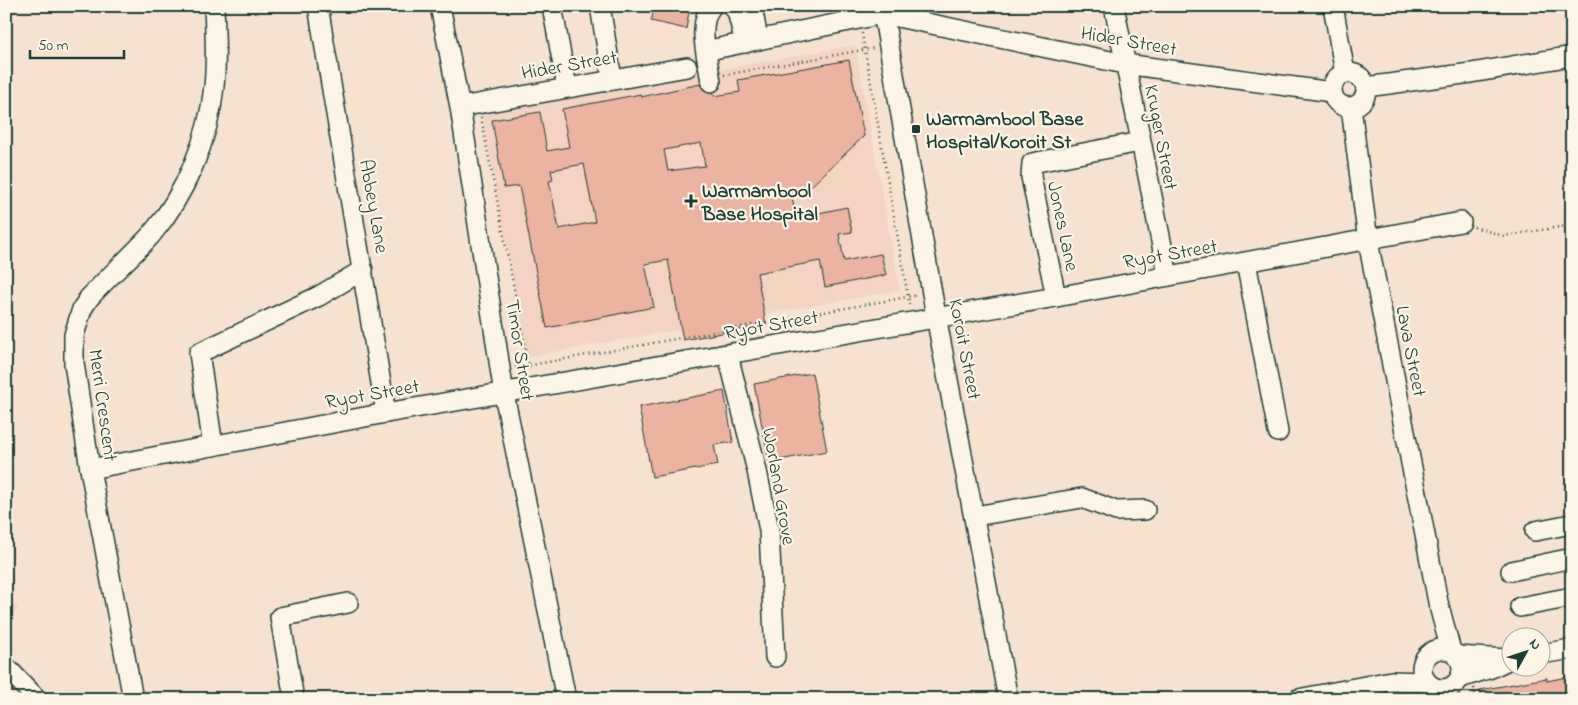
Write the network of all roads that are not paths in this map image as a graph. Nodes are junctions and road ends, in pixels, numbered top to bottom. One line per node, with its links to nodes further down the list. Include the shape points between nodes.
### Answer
1 (214, 6): 38 (street, Merri Crescent, via 214,87 210,113 189,173 151,235 89,298 77,322 72,346)
2 (318, 6): 29 (street, Abbey Lane)
3 (440, 6): 23 (street, Timor Street)
4 (552, 6): 20 (street)
5 (600, 6): 18 (street)
6 (712, 6): 19 (street, via 705,14 704,32)
7 (732, 6): 12 (street)
8 (752, 6): 12 (street)
9 (1114, 6): 15 (street, Kruger Street)
10 (1333, 6): 17 (street)
11 (882, 10): 12 (street, Hider Street, via 859,19); 15 (street, Hider Street); 32 (street, Koroit Street)
12 (752, 41): 13 (street, Hider Street)
13 (714, 49)
14 (1572, 56): 21 (street)
15 (1125, 64): 22 (street, Hider Street); 25 (street, Kruger Street)
16 (687, 67): 18 (street, Hider Street)
17 (1345, 73): 21 (street, via 1358,76); 22 (street, via 1336,78)
18 (612, 78): 20 (street, Hider Street)
19 (711, 82)
20 (567, 87): 23 (street, Hider Street)
21 (1366, 87): 24 (street, via 1361,103)
22 (1332, 92): 24 (street, via 1340,105)
23 (460, 107): 34 (street, Timor Street)
24 (1351, 107): 27 (street, Lava Street)
25 (1140, 142): 30 (street, Kruger Street); 31 (street, Jones Lane, via 1032,163 1031,177)
26 (1461, 222): 27 (street, Ryot Street)
27 (1368, 241): 28 (street, Ryot Street); 50 (street, Lava Street, via 1438,602)
28 (1246, 262): 30 (street, Ryot Street); 36 (street)
29 (363, 270): 35 (street, Abbey Lane); 37 (street, via 319,296 199,353)
30 (1168, 276): 31 (street, Ryot Street)
31 (1056, 297): 32 (street, Ryot Street)
32 (936, 316): 33 (street, Ryot Street); 40 (street, Koroit Street)
33 (728, 355): 34 (street, Ryot Street); 51 (street, Worland Grove, via 768,530)
34 (504, 394): 35 (street, Ryot Street); 61 (street, Timor Street)
35 (386, 413): 37 (street, Ryot Street)
36 (1278, 432)
37 (213, 446): 38 (street, Ryot Street)
38 (90, 469): 59 (street, Merri Crescent)
39 (1145, 510): 40 (street, via 1116,511 1082,498)
40 (975, 516): 62 (street, Koroit Street)
41 (1572, 524): 42 (street)
42 (1535, 531)
43 (1572, 558): 44 (street)
44 (1511, 570)
45 (1572, 597): 47 (street)
46 (348, 603): 60 (street, via 280,617)
47 (1520, 607)
48 (1572, 649): 49 (street)
49 (1550, 652)
50 (1442, 654): 52 (street); 55 (street); 56 (street, via 1462,666); 57 (street, via 1422,672)
51 (775, 657)
52 (1500, 658)
53 (1500, 664): 56 (street)
54 (6, 667): 58 (street)
55 (1392, 681): 57 (street); 63 (street)
56 (1457, 687): 57 (street)
57 (1432, 689)
58 (37, 699)
59 (133, 699)
60 (294, 699)
61 (566, 699)
62 (1008, 699)
63 (1298, 699)

